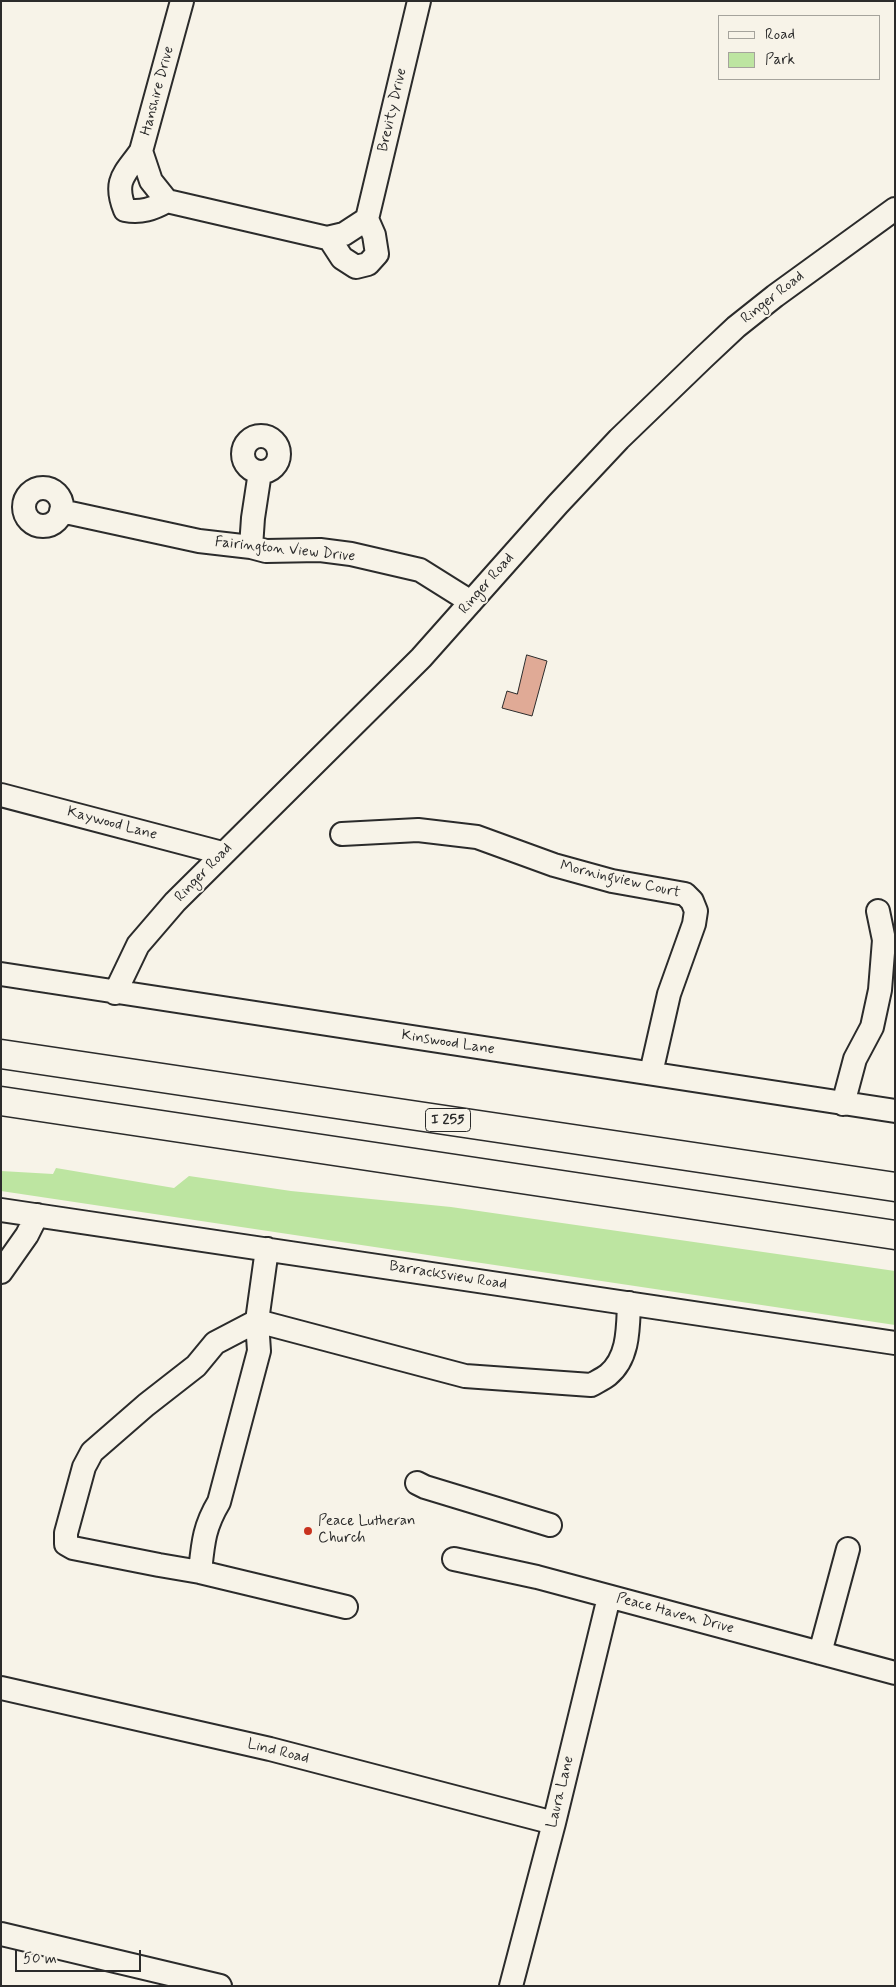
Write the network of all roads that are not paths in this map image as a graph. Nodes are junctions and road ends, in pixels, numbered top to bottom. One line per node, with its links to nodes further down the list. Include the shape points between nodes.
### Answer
1 (182, 1): 3 (street, Hanshire Drive)
2 (419, 1): 6 (street, Brevity Drive)
3 (141, 151): 4 (street, Hanshire Drive, via 151,181); 4 (street, via 121,178 119,192 125,210 136,212)
4 (166, 201): 7 (street)
5 (895, 209): 11 (street, Ringer Road, via 736,327 619,439)
6 (367, 219): 7 (street, via 344,234); 7 (street, via 377,254 368,264 356,268 342,258)
7 (330, 238)
8 (260, 472): 10 (street)
9 (62, 511): 10 (street, Fairington View Drive, via 199,541)
10 (251, 547): 11 (street, Fairington View Drive, via 266,551 335,552 420,570)
11 (471, 602): 14 (street, Ringer Road, via 420,658)
12 (1, 795): 14 (street, Kaywood Lane)
13 (342, 834): 19 (street, Morningview Court, via 418,830 477,838 612,881 685,894 696,911 694,924 668,994)
14 (222, 853): 17 (street, Ringer Road, via 138,945)
15 (878, 912): 21 (street, via 884,940 880,990 872,1027 855,1060)
16 (1, 974): 17 (street, Kinswood Lane)
17 (115, 993): 19 (street, Kinswood Lane)
18 (1, 1054): 23 (highway, I 255)
19 (651, 1073): 21 (street, Kinswood Lane)
20 (1, 1101): 26 (highway)
21 (843, 1104): 22 (street, Kinswood Lane)
22 (895, 1111)
23 (895, 1187)
24 (1, 1210): 25 (street, Barracksview Road)
25 (36, 1215): 27 (street, Barracksview Road); 28 (street, via 27,1235)
26 (895, 1235)
27 (267, 1249): 29 (street, Barracksview Road); 30 (street)
28 (1, 1272)
29 (629, 1304): 30 (street, via 627,1338 620,1362 609,1375 591,1385 465,1376); 31 (street, Barracksview Road)
30 (257, 1321): 36 (street, via 258,1351 219,1502 205,1532); 36 (street, via 215,1343 196,1366 92,1452 84,1467 66,1533 66,1544 73,1548)
31 (895, 1343)
32 (417, 1483): 33 (street)
33 (550, 1525)
34 (848, 1549): 39 (street)
35 (454, 1559): 37 (street, Peace Haven Drive, via 537,1576)
36 (200, 1572): 38 (street)
37 (609, 1597): 39 (street, Peace Haven Drive); 42 (street, Laura Lane)
38 (346, 1607)
39 (820, 1653): 40 (street, Peace Haven Drive)
40 (895, 1673)
41 (1, 1688): 42 (street, Lind Road, via 270,1749)
42 (554, 1823): 45 (street, Laura Lane)
43 (1, 1934): 44 (street)
44 (220, 1986)
45 (512, 1986)

